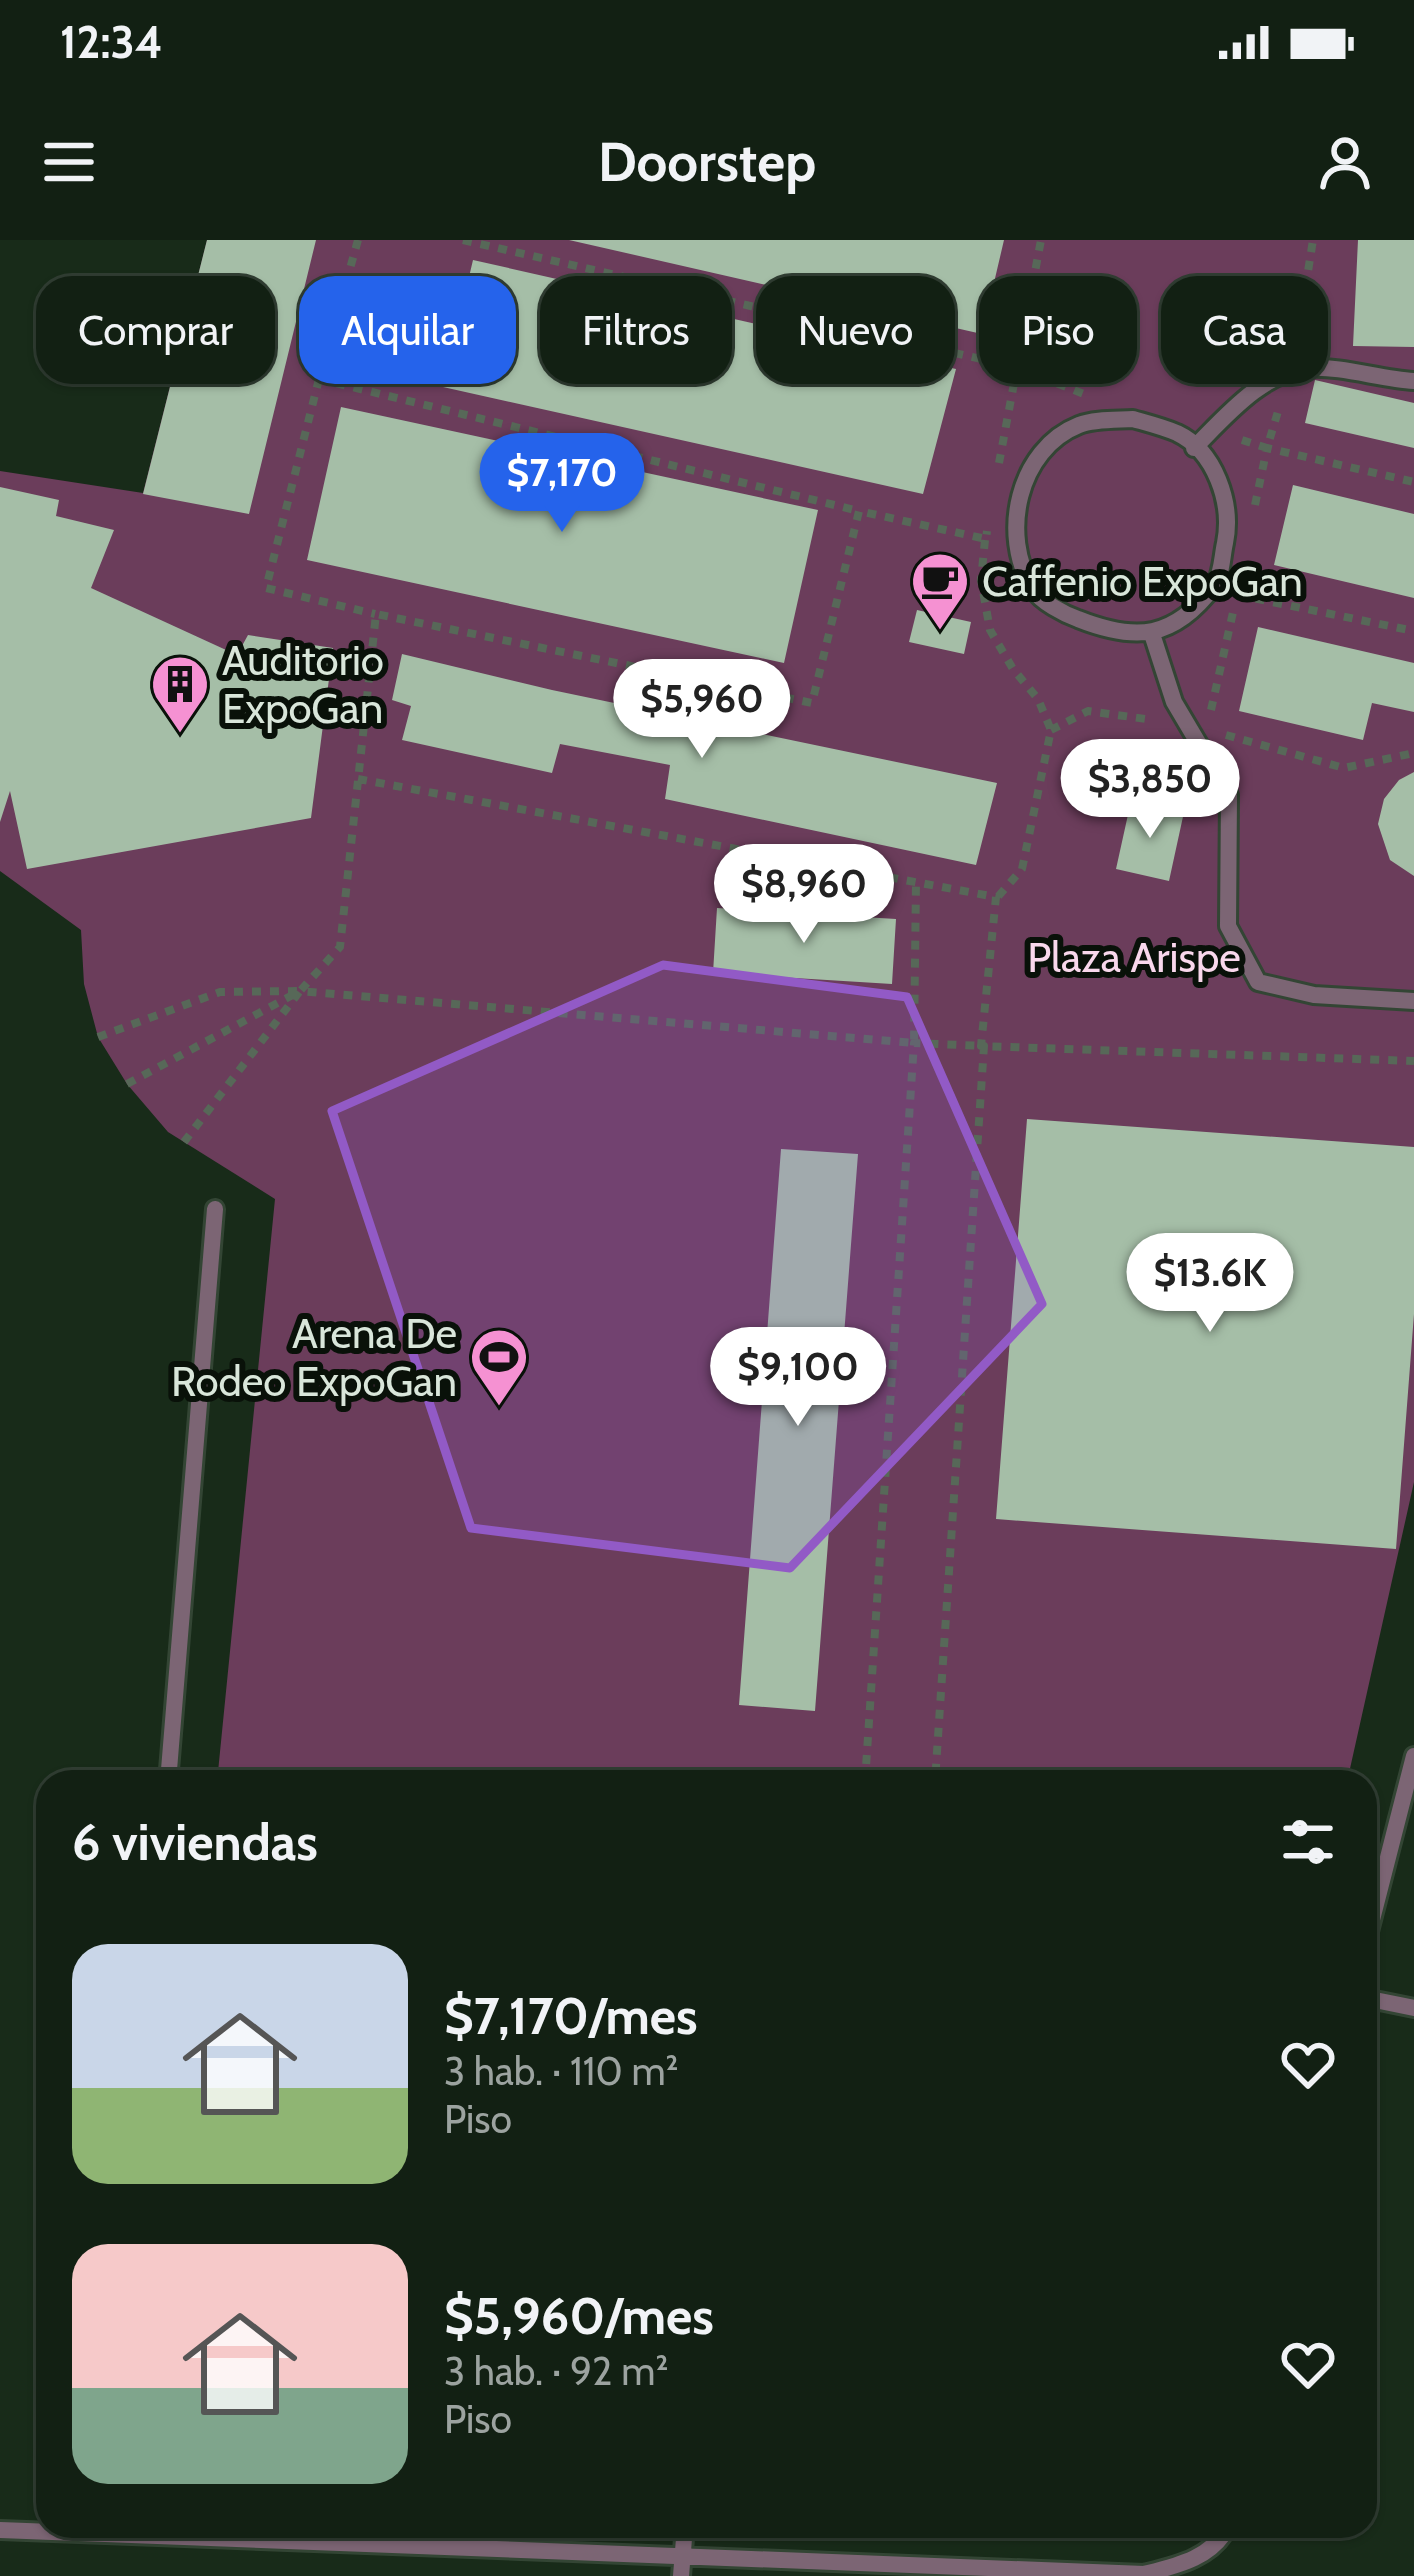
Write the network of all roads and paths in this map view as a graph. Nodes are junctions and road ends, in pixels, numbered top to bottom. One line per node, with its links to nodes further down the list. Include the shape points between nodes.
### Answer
1 (358, 240): 4 (path)
2 (463, 240): 6 (path)
3 (1042, 243): 5 (path)
4 (348, 276)
5 (1035, 276)
6 (979, 359)
7 (1414, 381): 11 (lane, via 1310,368 1288,374 1264,383)
8 (318, 384): 20 (path, via 266,588)
9 (339, 384): 14 (path)
10 (1013, 384): 12 (path)
11 (1194, 448): 22 (lane, via 1218,473 1228,526 1217,582 1184,619); 22 (lane, via 1133,418 1081,424 1042,447 1020,491 1016,545 1034,592 1112,633)
12 (997, 475)
13 (1414, 482): 15 (path, via 1267,448)
14 (860, 511): 17 (path); 20 (path, via 812,704)
15 (1254, 511)
16 (989, 518): 17 (path)
17 (986, 539): 26 (path, via 981,580 990,630 1051,730 1022,869)
18 (1241, 574): 19 (path)
19 (1237, 595): 21 (path); 23 (path)
20 (376, 614): 24 (path)
21 (1414, 631)
22 (1152, 634): 28 (lane, via 1174,702 1228,795 1228,926 1258,982 1314,995)
23 (1207, 729)
24 (358, 779): 25 (path); 27 (path, via 340,947)
25 (916, 882): 26 (path); 30 (path)
26 (996, 899): 31 (path)
27 (300, 991): 29 (path, via 220,992); 30 (path); 33 (path); 34 (path)
28 (1414, 1001)
29 (98, 1037)
30 (914, 1043): 31 (path); 38 (path)
31 (981, 1046): 32 (path); 39 (path)
32 (1414, 1061)
33 (128, 1084)
34 (184, 1142)
35 (215, 1209): 37 (lane)
36 (1414, 1756): 40 (lane)
37 (169, 1770)
38 (866, 1770)
39 (936, 1770)
40 (1377, 1900)
41 (1377, 2000): 42 (lane)
42 (1414, 2008)
43 (0, 2530): 44 (lane)
44 (36, 2531)
45 (210, 2538): 48 (lane)
46 (684, 2538): 48 (lane)
47 (1222, 2538): 48 (lane, via 1184,2565 1144,2574)
48 (682, 2556): 49 (lane)
49 (681, 2576)

